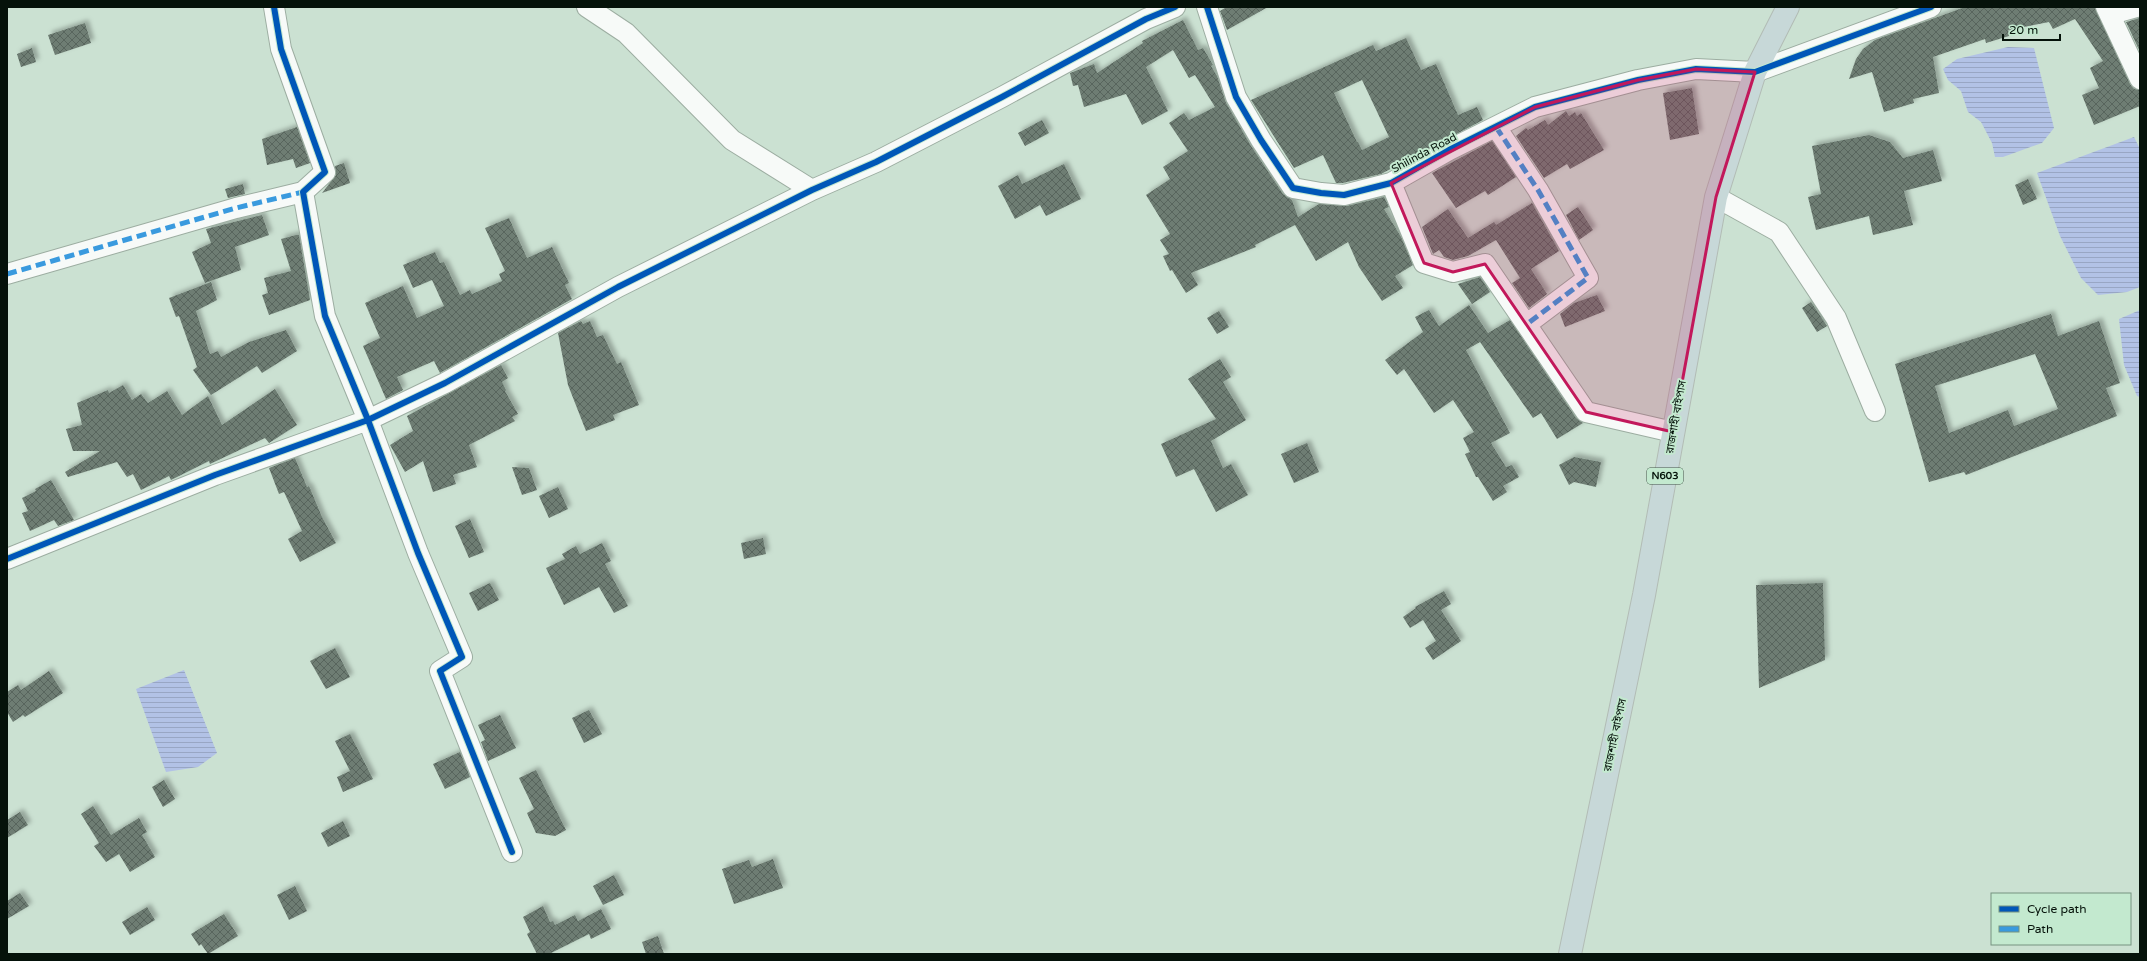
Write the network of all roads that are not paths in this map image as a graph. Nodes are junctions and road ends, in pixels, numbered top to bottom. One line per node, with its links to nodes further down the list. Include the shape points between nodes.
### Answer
1 (274, 7): 14 (street, via 281,49 324,172)
2 (587, 7): 13 (street, via 626,33 732,140)
3 (1174, 7): 13 (street, via 1146,19 876,162)
4 (1207, 7): 12 (street, Shilinda Road, via 1236,97 1293,188 1344,195)
5 (1788, 7): 9 (highway, রাজশাহী বাইপাস / N603)
6 (1931, 7): 9 (street)
7 (2136, 7): 8 (street)
8 (2109, 11): 10 (street)
9 (1755, 72): 11 (street, Shilinda Road, via 1696,69 1638,80 1536,107); 15 (highway, রাজশাহী বাইপাস / N603)
10 (2140, 79)
11 (1496, 127): 12 (street, Shilinda Road); 17 (street, via 1538,190 1588,278)
12 (1391, 183): 17 (street, via 1424,263 1453,272 1485,264)
13 (812, 190): 19 (street, via 618,288 446,382)
14 (303, 192): 16 (street, via 236,208); 19 (street, via 325,316)
15 (1716, 197): 18 (street, via 1779,232 1836,318); 20 (highway, রাজশাহী বাইপাস / N603)
16 (7, 274)
17 (1527, 324): 20 (street, via 1586,412)
18 (1875, 411)
19 (368, 420): 21 (street, via 215,475); 22 (street, via 415,546 462,657 440,672)
20 (1673, 432): 23 (highway, রাজশাহী বাইপাস / N603, via 1644,595)
21 (7, 559)
22 (512, 852)
23 (1570, 954)

